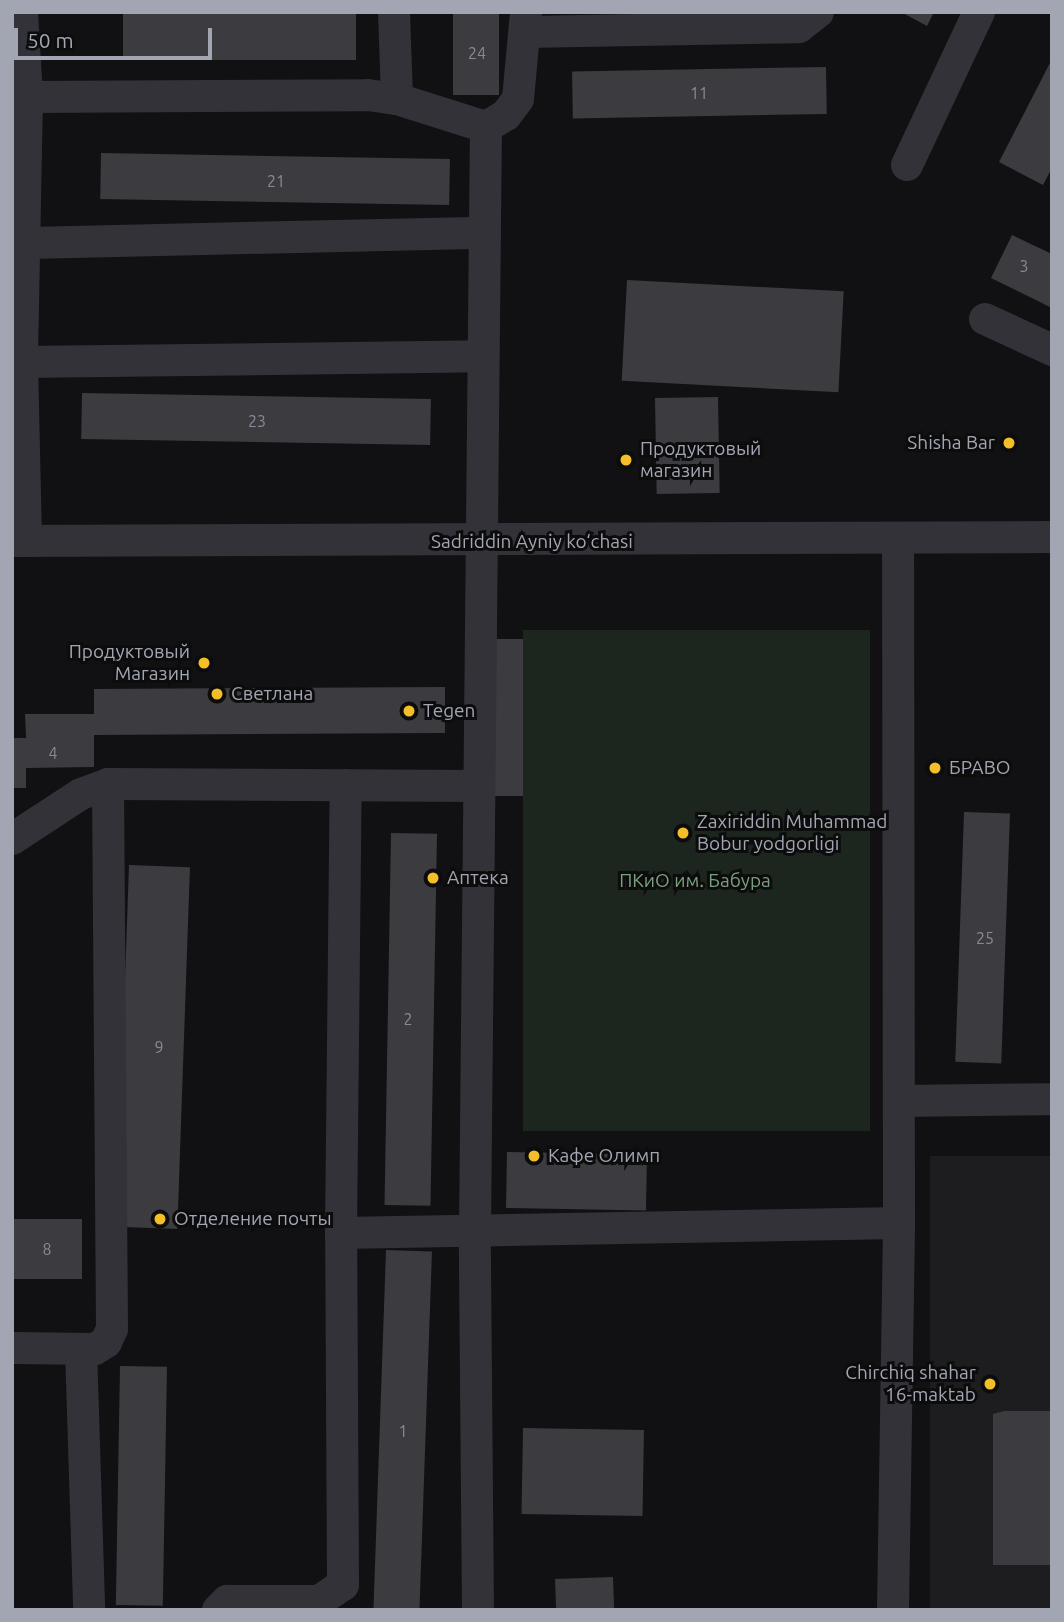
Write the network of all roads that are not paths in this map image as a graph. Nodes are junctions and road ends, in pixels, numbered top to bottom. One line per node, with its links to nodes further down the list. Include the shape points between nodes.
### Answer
1 (394, 12): 7 (street)
2 (818, 12): 5 (street, via 799,27)
3 (979, 12): 9 (street)
4 (19, 21): 6 (street)
5 (525, 22): 8 (street, via 518,99 506,115)
6 (27, 97): 7 (street, via 368,94); 11 (street)
7 (397, 99): 8 (street)
8 (486, 127): 10 (street)
9 (907, 165)
10 (485, 233): 11 (street); 14 (street)
11 (28, 243): 15 (street)
12 (985, 319): 13 (street)
13 (1052, 349)
14 (483, 356): 15 (street); 19 (street)
15 (22, 362): 18 (street)
16 (1052, 537): 17 (street, Sadriddin Ayniy ko‘chasi)
17 (898, 538): 19 (street, Sadriddin Ayniy ko‘chasi); 25 (street)
18 (19, 541): 19 (street, Sadriddin Ayniy ko‘chasi)
19 (480, 543): 22 (street)
20 (108, 784): 21 (street); 23 (street, via 81,794); 30 (street, via 112,1329 106,1342 95,1349)
21 (346, 786): 22 (street); 28 (street)
22 (478, 786): 27 (street)
23 (12, 838)
24 (1052, 1099): 25 (street)
25 (899, 1101): 26 (street)
26 (899, 1223): 27 (street); 34 (street)
27 (475, 1229): 28 (street); 33 (street)
28 (341, 1233): 31 (street, via 343,1585 320,1601)
29 (12, 1348): 30 (street)
30 (81, 1349): 32 (street)
31 (224, 1607)
32 (89, 1610)
33 (478, 1610)
34 (893, 1610)

